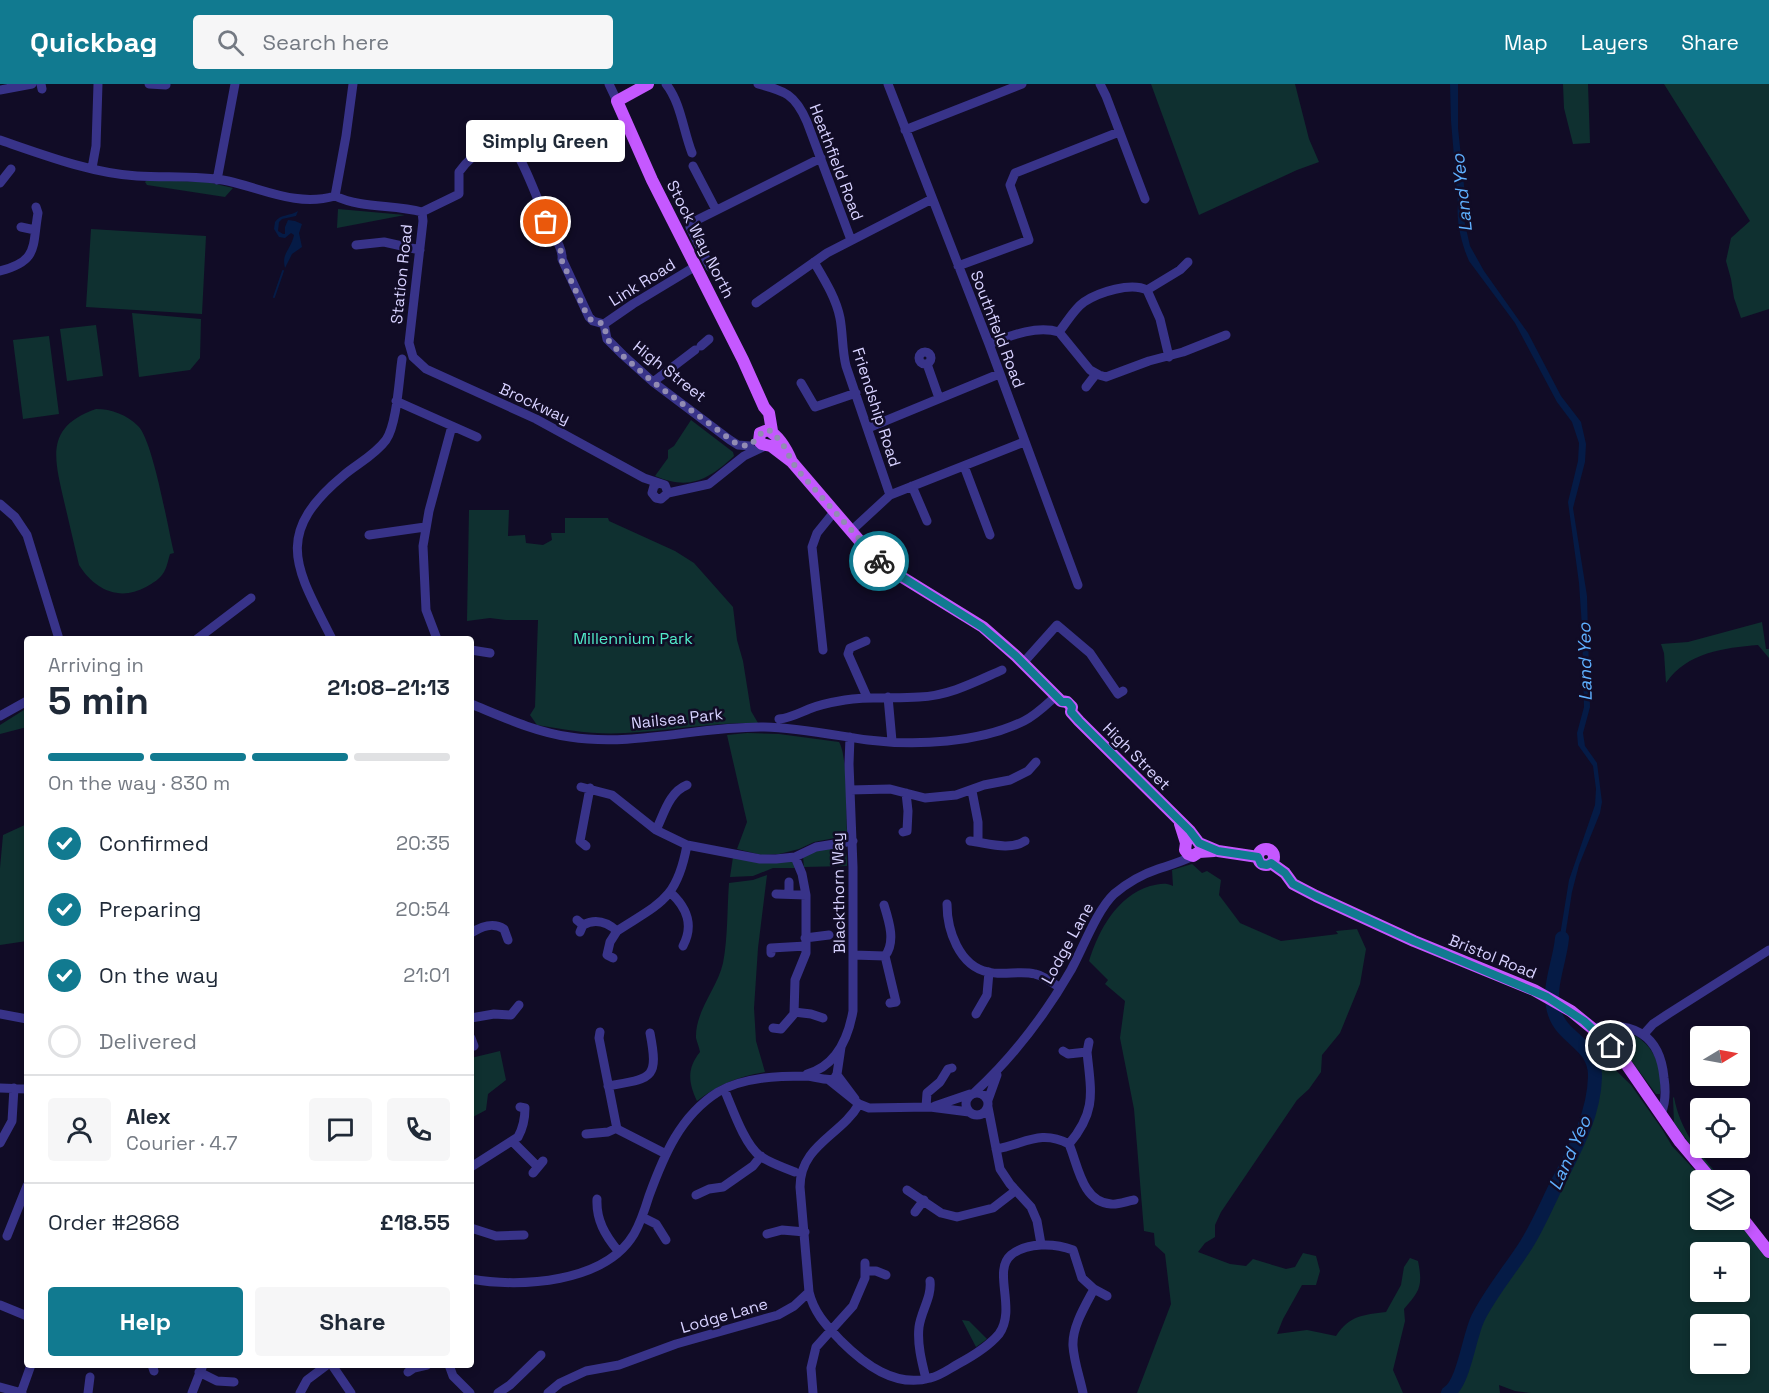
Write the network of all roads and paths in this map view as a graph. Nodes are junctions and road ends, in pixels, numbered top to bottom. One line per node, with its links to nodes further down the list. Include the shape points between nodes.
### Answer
1 (32, 84): 15 (street)
2 (99, 84): 24 (street)
3 (148, 84): 14 (street)
4 (235, 84): 26 (street)
5 (353, 84): 29 (street)
6 (609, 84): 16 (street, Stock Way North)
7 (648, 84): 16 (main road)
8 (666, 84): 21 (street, via 675,97)
9 (758, 84): 22 (street, Heathfield Road, via 784,91 798,103)
10 (888, 84): 17 (street, Southfield Road)
11 (1022, 84): 13 (street)
12 (1100, 84): 18 (street)
13 (1011, 86): 17 (street)
14 (166, 87)
15 (0, 90)
16 (617, 101): 40 (main road, Stock Way North)
17 (905, 130): 30 (street, Southfield Road)
18 (1119, 132): 28 (street); 41 (street, via 1014,175 1010,185 1033,241)
19 (0, 140): 24 (street)
20 (512, 147): 33 (street, Station Road, via 486,149 464,165 458,175 459,194); 47 (street, High Street, via 586,313 591,320)
21 (692, 153)
22 (821, 158): 32 (street); 36 (street, Heathfield Road)
23 (693, 166): 32 (street)
24 (92, 168): 26 (street, via 138,176)
25 (10, 169): 27 (street)
26 (217, 180): 29 (street, via 291,199)
27 (0, 183)
28 (1140, 194)
29 (335, 196): 33 (street, via 348,202)
30 (932, 199): 36 (street); 41 (street, Southfield Road)
31 (36, 207): 35 (street)
32 (716, 210): 42 (street, via 690,227)
33 (422, 212): 38 (street, Station Road)
34 (21, 228): 35 (street)
35 (35, 230): 44 (street, via 27,259)
36 (851, 240): 39 (street)
37 (354, 248): 38 (street, via 384,242)
38 (420, 250): 52 (street, Station Road, via 410,340)
39 (814, 262): 46 (street, via 774,295); 61 (street, Friendship Road, via 840,317 843,353)
40 (696, 266): 47 (street, Link Road); 67 (main road, Stock Way North, via 764,407)
41 (958, 266): 51 (street, Southfield Road)
42 (710, 267)
43 (1186, 267): 45 (street)
44 (0, 271)
45 (1147, 290): 48 (street, via 1126,286 1088,300); 53 (street, via 1160,318)
46 (756, 303)
47 (604, 324): 58 (street, High Street, via 608,342)
48 (1059, 332): 51 (street, via 1032,331); 57 (street)
49 (1226, 335): 53 (street, via 1200,350)
50 (710, 339): 58 (street)
51 (988, 344): 56 (street, Southfield Road)
52 (413, 357): 70 (street, Brockway, via 426,369 536,419 661,488 698,488 709,484)
53 (1168, 357): 57 (street, via 1111,376)
54 (402, 360): 63 (street)
55 (927, 364): 62 (street)
56 (999, 374): 62 (street); 68 (street, Southfield Road)
57 (1096, 374): 60 (street)
58 (653, 382): 69 (street, High Street, via 730,440)
59 (801, 383): 61 (street, via 813,410)
60 (1086, 387)
61 (856, 393): 65 (street, Friendship Road)
62 (939, 398): 65 (street)
63 (396, 401): 64 (street); 85 (street, via 386,440 335,483 302,524 297,552 301,576)
64 (452, 426): 66 (street); 77 (street)
65 (868, 428): 73 (street, Friendship Road)
66 (477, 437)
67 (768, 438): 69 (street, Brockway); 70 (street, Brockway); 75 (main road, High Street, via 786,449 792,462)
68 (1024, 442): 71 (street); 81 (street, Southfield Road)
69 (750, 446): 70 (street, Brockway)
70 (744, 456)
71 (964, 466): 72 (street); 78 (street, via 988,530)
72 (912, 486): 73 (street); 76 (street, via 916,508)
73 (890, 495): 79 (street)
74 (0, 504): 83 (street, via 27,535)
75 (834, 512): 79 (main road, High Street); 89 (street, via 817,533 812,548)
76 (927, 521)
77 (425, 527): 80 (street); 86 (street, via 422,553 426,606)
78 (976, 530)
79 (851, 531): 91 (main road, High Street, via 884,566 982,627)
80 (372, 536)
81 (1078, 585)
82 (251, 598): 84 (street)
83 (58, 636)
84 (201, 636)
85 (331, 636)
86 (436, 636)
87 (866, 640): 94 (street, via 847,645 848,659)
88 (474, 650): 90 (street)
89 (823, 650)
90 (490, 653)
91 (1023, 663): 93 (street, via 1058,625 1090,653 1118,694); 96 (main road, High Street)
92 (1002, 670): 95 (street, via 964,692)
93 (1123, 691)
94 (867, 697): 95 (street); 100 (street, via 837,701 810,714)
95 (888, 697): 102 (street)
96 (1059, 699): 102 (street, Nailsea Park, via 1024,721 989,733 936,742); 114 (main road, High Street, via 1062,707 1180,823)
97 (24, 703): 99 (street)
98 (474, 705): 101 (street, Nailsea Park, via 545,733 583,739 748,727)
99 (0, 717)
100 (779, 720)
101 (850, 737): 102 (street, Nailsea Park); 105 (street, Blackthorn Way)
102 (892, 741)
103 (1036, 762): 106 (street, via 1030,773)
104 (681, 785): 108 (street)
105 (850, 790): 107 (street, via 886,788); 110 (street, Blackthorn Way)
106 (972, 790): 107 (street, via 930,798); 113 (street, via 978,822 974,841)
107 (906, 793): 109 (street)
108 (656, 830): 111 (street, via 616,797 585,787); 112 (street)
109 (907, 833)
110 (853, 841): 115 (street, via 816,847); 134 (street, Blackthorn Way)
111 (579, 843)
112 (687, 845): 115 (street, via 760,859); 117 (street, via 681,873)
113 (1022, 845)
114 (1193, 848): 138 (street, Lodge Lane, via 1176,864 1142,876 1114,894 1104,905); 147 (main road, Bristol Road, via 1258,857 1262,850 1270,850 1274,856 1271,863 1293,884 1547,997)
115 (795, 857): 120 (street)
116 (789, 882): 119 (street)
117 (671, 893): 127 (street); 131 (street, via 687,915)
118 (776, 894): 119 (street)
119 (789, 894): 120 (street)
120 (806, 895): 130 (street)
121 (947, 904): 124 (street)
122 (888, 909): 135 (street, via 891,939)
123 (936, 915): 124 (street)
124 (947, 915): 137 (street, via 962,953 975,966)
125 (580, 926): 127 (street, via 602,921)
126 (474, 932): 129 (street, via 491,925 507,925)
127 (617, 932): 136 (street)
128 (823, 938): 130 (street)
129 (508, 940)
130 (806, 942): 133 (street, via 771,948); 141 (street, via 805,959 795,980)
131 (683, 948)
132 (1769, 950): 149 (street, via 1668,1014)
133 (771, 953)
134 (853, 955): 135 (street); 152 (street, Blackthorn Way, via 853,1011)
135 (885, 956): 139 (street, via 896,1002)
136 (607, 958)
137 (989, 972): 138 (street, via 1034,974); 144 (street, via 987,995)
138 (1060, 988): 154 (street, Lodge Lane)
139 (890, 1003)
140 (519, 1005): 145 (street, via 513,1018 494,1014)
141 (794, 1012): 143 (street); 148 (street)
142 (0, 1014): 146 (street)
143 (818, 1014)
144 (976, 1014)
145 (474, 1017)
146 (24, 1018)
147 (1592, 1028): 149 (street, via 1614,1026); 170 (main road, Bristol Road, via 1622,1058)
148 (779, 1032)
149 (1644, 1034): 170 (street, via 1655,1046 1662,1064 1665,1102)
150 (653, 1036): 159 (street, via 655,1061 648,1075)
151 (597, 1037): 159 (street)
152 (841, 1047): 155 (street); 158 (street)
153 (1063, 1051): 176 (street, via 1068,1054 1088,1047 1090,1109 1083,1127)
154 (1004, 1062): 164 (street, Lodge Lane); 166 (street, Lodge Lane)
155 (825, 1067): 157 (street); 158 (street, via 822,1073); 158 (street, via 833,1065)
156 (952, 1068): 168 (street, via 927,1093)
157 (797, 1076): 158 (street); 163 (street, via 755,1080)
158 (832, 1076): 165 (street)
159 (608, 1086): 171 (street)
160 (0, 1088): 161 (street)
161 (14, 1088): 162 (street); 175 (street, via 12,1121)
162 (24, 1089)
163 (724, 1089): 178 (street, via 691,1115); 179 (street, via 750,1144)
164 (973, 1093): 166 (street, via 981,1093); 168 (street, Lodge Lane); 169 (street, via 966,1102)
165 (857, 1103): 168 (street, Lodge Lane, via 868,1108); 197 (street, via 852,1114 803,1166 800,1187)
166 (988, 1104): 169 (street, via 984,1113); 173 (street)
167 (520, 1107): 174 (street, via 525,1107 524,1119)
168 (928, 1107): 169 (street, Lodge Lane)
169 (972, 1113): 173 (street)
170 (1661, 1114): 182 (main road, Bristol Road)
171 (617, 1128): 172 (street); 178 (street)
172 (590, 1132)
173 (994, 1138): 177 (street)
174 (513, 1142): 180 (street); 181 (street)
175 (0, 1143)
176 (1069, 1144): 177 (street, via 1044,1136); 186 (street, via 1090,1194 1107,1204 1131,1200)
177 (996, 1149): 188 (street, via 1002,1173)
178 (666, 1154): 194 (street)
179 (761, 1156): 183 (street); 185 (street, via 723,1187)
180 (474, 1165)
181 (537, 1167)
182 (1704, 1170)
183 (795, 1172)
184 (703, 1179): 185 (street)
185 (709, 1189): 190 (street)
186 (1125, 1189)
187 (907, 1190): 191 (street)
188 (1015, 1191): 191 (street, via 993,1208 957,1217 941,1213); 202 (street, via 1034,1212)
189 (24, 1194): 200 (street)
190 (696, 1195)
191 (924, 1200): 193 (street)
192 (594, 1204): 203 (street, via 602,1228)
193 (915, 1212)
194 (642, 1217): 201 (street, via 656,1224); 203 (street, via 631,1239)
195 (1750, 1228): 204 (main road)
196 (474, 1229): 199 (street, via 496,1236)
197 (805, 1232): 198 (street, via 787,1229); 209 (street)
198 (772, 1234)
199 (524, 1235)
200 (7, 1236)
201 (662, 1237)
202 (1041, 1244): 208 (street, via 1073,1250 1081,1275); 221 (street, via 1016,1252 1006,1262 1007,1310 998,1334 976,1354)
203 (618, 1251): 206 (street, via 588,1271 564,1277 503,1284)
204 (1769, 1252)
205 (886, 1275): 213 (street, via 866,1267 854,1306)
206 (474, 1279)
207 (930, 1281): 221 (street, via 933,1296 924,1307 919,1332)
208 (1094, 1289): 210 (street); 233 (street, via 1073,1340)
209 (809, 1292): 213 (street, via 817,1314); 231 (street, Lodge Lane, via 778,1315 619,1365 586,1371)
210 (1107, 1296)
211 (0, 1305): 212 (street)
212 (24, 1315)
213 (831, 1330): 221 (street, via 878,1371 908,1380); 232 (street, via 816,1347 811,1368)
214 (542, 1355): 230 (street)
215 (30, 1368): 224 (street)
216 (323, 1368): 227 (street, via 307,1380)
217 (334, 1368): 228 (street)
218 (450, 1368): 229 (street)
219 (201, 1369): 222 (street, via 215,1380); 226 (street)
220 (90, 1377): 225 (street)
221 (926, 1379)
222 (235, 1382)
223 (0, 1387): 224 (street)
224 (22, 1393)
225 (88, 1393)
226 (192, 1393)
227 (300, 1393)
228 (351, 1393)
229 (470, 1393)
230 (498, 1393)
231 (548, 1393)
232 (813, 1393)
233 (1083, 1393)

